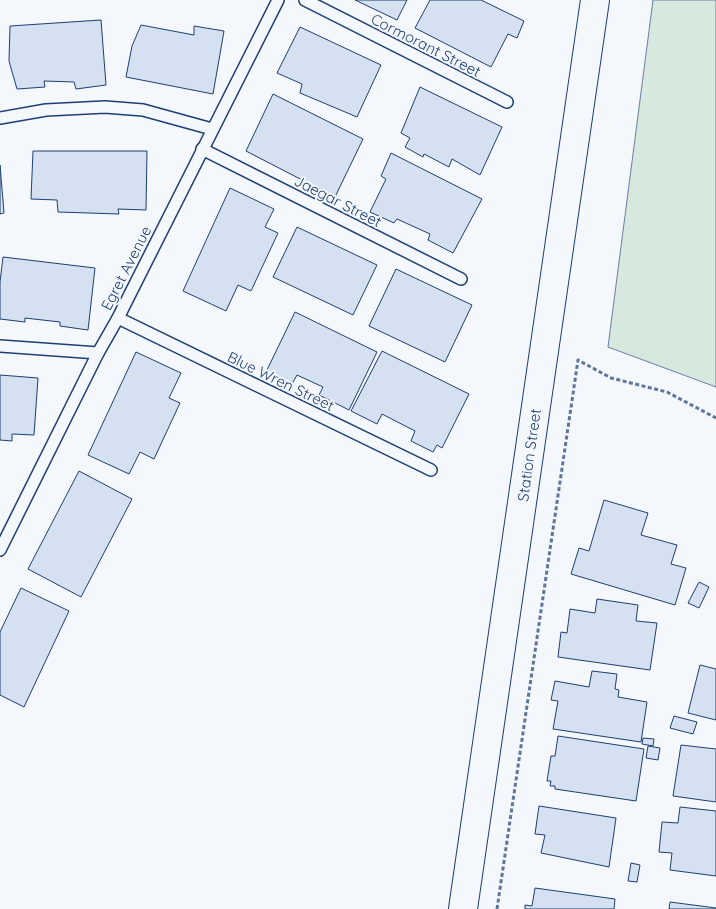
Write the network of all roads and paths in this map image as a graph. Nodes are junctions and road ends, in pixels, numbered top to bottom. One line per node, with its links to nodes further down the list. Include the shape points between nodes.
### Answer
1 (278, 0): 6 (lane, Egret Avenue)
2 (305, 0): 4 (lane, Cormorant Street)
3 (595, 0): 15 (street, Station Street)
4 (507, 102)
5 (0, 118): 6 (lane, via 46,110 105,107 143,110)
6 (212, 129): 7 (lane, Egret Avenue)
7 (202, 149): 8 (lane, Jaegar Street); 9 (lane, Egret Avenue)
8 (461, 279)
9 (118, 318): 11 (lane, Egret Avenue); 13 (lane, Blue Wren Street)
10 (0, 346): 11 (lane)
11 (98, 353): 14 (lane, Egret Avenue)
12 (716, 418): 16 (path, via 667,392 611,378 578,360)
13 (431, 470)
14 (0, 550)
15 (463, 909)
16 (497, 909)

